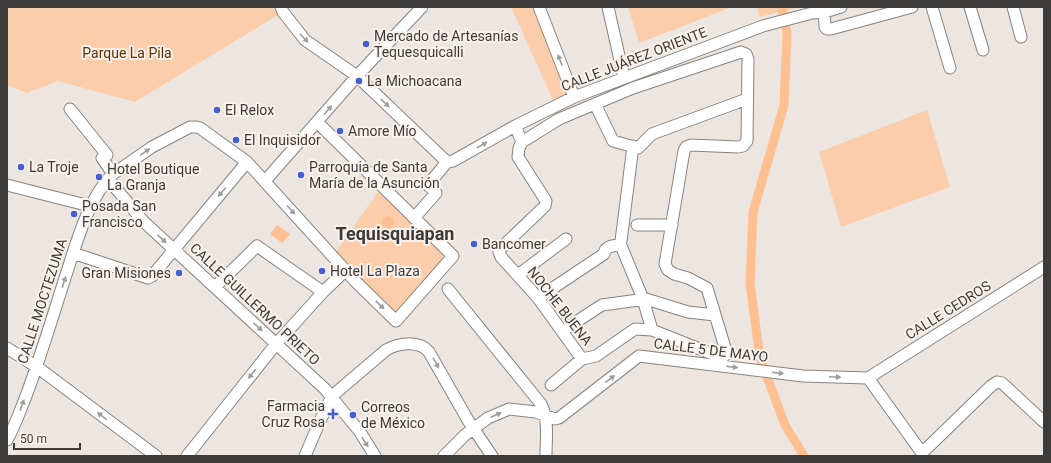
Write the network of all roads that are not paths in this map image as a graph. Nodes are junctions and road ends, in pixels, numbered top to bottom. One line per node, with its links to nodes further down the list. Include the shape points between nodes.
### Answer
1 (281, 7): 14 (street, one-way to 14, via 305,40)
2 (422, 7): 14 (street)
3 (540, 7): 16 (street, one-way to 3)
4 (608, 7): 15 (street)
5 (841, 7): 10 (street, CALLE JUÁREZ ORIENTE)
6 (912, 7): 10 (street, via 831,29 825,27)
7 (932, 7): 13 (street)
8 (970, 7): 12 (street)
9 (1012, 7): 11 (street)
10 (824, 10): 15 (street, CALLE JUÁREZ ORIENTE, via 763,26)
11 (1020, 37)
12 (983, 50)
13 (950, 68)
14 (357, 76): 20 (street, one-way to 14); 25 (street, one-way to 25)
15 (624, 78): 16 (street, CALLE JUÁREZ ORIENTE)
16 (574, 97): 21 (street, CALLE JUÁREZ ORIENTE)
17 (747, 99): 18 (street, via 748,59 746,54 741,52 633,88); 23 (street, via 652,134); 32 (street, via 747,141 743,146 686,147)
18 (595, 104): 22 (street, via 559,119); 23 (street, via 613,141)
19 (70, 109): 26 (street, CALLE GUILLERMO PRIETO, via 107,155 102,158)
20 (317, 122): 27 (street); 30 (street)
21 (515, 126): 22 (street, NOCHE BUENA); 25 (street, CALLE JUÁREZ ORIENTE, one-way to 21)
22 (522, 142): 39 (street, NOCHE BUENA, via 518,157 546,201 545,206 500,249 501,257)
23 (636, 147): 34 (street)
24 (247, 162): 26 (street, one-way to 24, via 152,147 190,127 200,128); 27 (street); 35 (street, one-way to 35)
25 (447, 162): 30 (street, via 428,185 436,193)
26 (110, 177): 29 (street, CALLE MOCTEZUMA); 35 (street, CALLE GUILLERMO PRIETO, one-way to 35, via 143,221)
27 (265, 181): 38 (street, one-way to 38)
28 (7, 185): 29 (street)
29 (90, 206): 36 (street, CALLE MOCTEZUMA)
30 (414, 218): 38 (street, one-way to 30, via 396,321 453,256)
31 (637, 225): 32 (street)
32 (672, 225): 45 (street, via 665,264 674,274 707,288)
33 (566, 239): 39 (street)
34 (619, 245): 43 (street, via 607,248 604,254); 44 (street)
35 (174, 250): 36 (street, via 148,278); 40 (street, CALLE GUILLERMO PRIETO)
36 (73, 253): 51 (street, CALLE MOCTEZUMA, one-way to 36)
37 (1044, 267): 52 (street, CALLE CEDROS)
38 (346, 271): 42 (street)
39 (518, 275): 43 (street, NOCHE BUENA)
40 (215, 287): 42 (street, via 257,246); 48 (street, CALLE GUILLERMO PRIETO, one-way to 48)
41 (448, 289): 55 (street, via 542,404)
42 (324, 292): 48 (street)
43 (538, 298): 47 (street, NOCHE BUENA)
44 (643, 299): 45 (street, via 688,312); 46 (street); 47 (street, via 602,305)
45 (715, 315): 46 (street, NOCHE BUENA, via 726,351 723,357)
46 (652, 330): 50 (street, NOCHE BUENA, via 635,330 596,356)
47 (562, 331): 50 (street, NOCHE BUENA)
48 (276, 344): 54 (street, CALLE GUILLERMO PRIETO); 61 (street, one-way to 61)
49 (7, 348): 51 (street)
50 (582, 359): 53 (street)
51 (37, 367): 58 (street, CALLE MOCTEZUMA, one-way to 51); 60 (street, one-way to 51)
52 (868, 378): 55 (street, CALLE 5 DE MAYO, one-way to 52, via 558,418 639,356 803,376); 59 (street)
53 (551, 385)
54 (332, 396): 57 (street, one-way to 57, via 392,346 420,346 429,352); 62 (street); 63 (street, CALLE GUILLERMO PRIETO, one-way to 63)
55 (546, 416): 57 (street, CALLE 5 DE MAYO, one-way to 55, via 488,418 509,409 536,412); 66 (street)
56 (1044, 422): 59 (street, via 1002,383 997,382)
57 (474, 429): 64 (street, CALLE 5 DE MAYO); 65 (street)
58 (7, 440)
59 (922, 455)
60 (156, 456)
61 (187, 456)
62 (305, 456)
63 (375, 456)
64 (444, 456)
65 (492, 456)
66 (546, 456)

